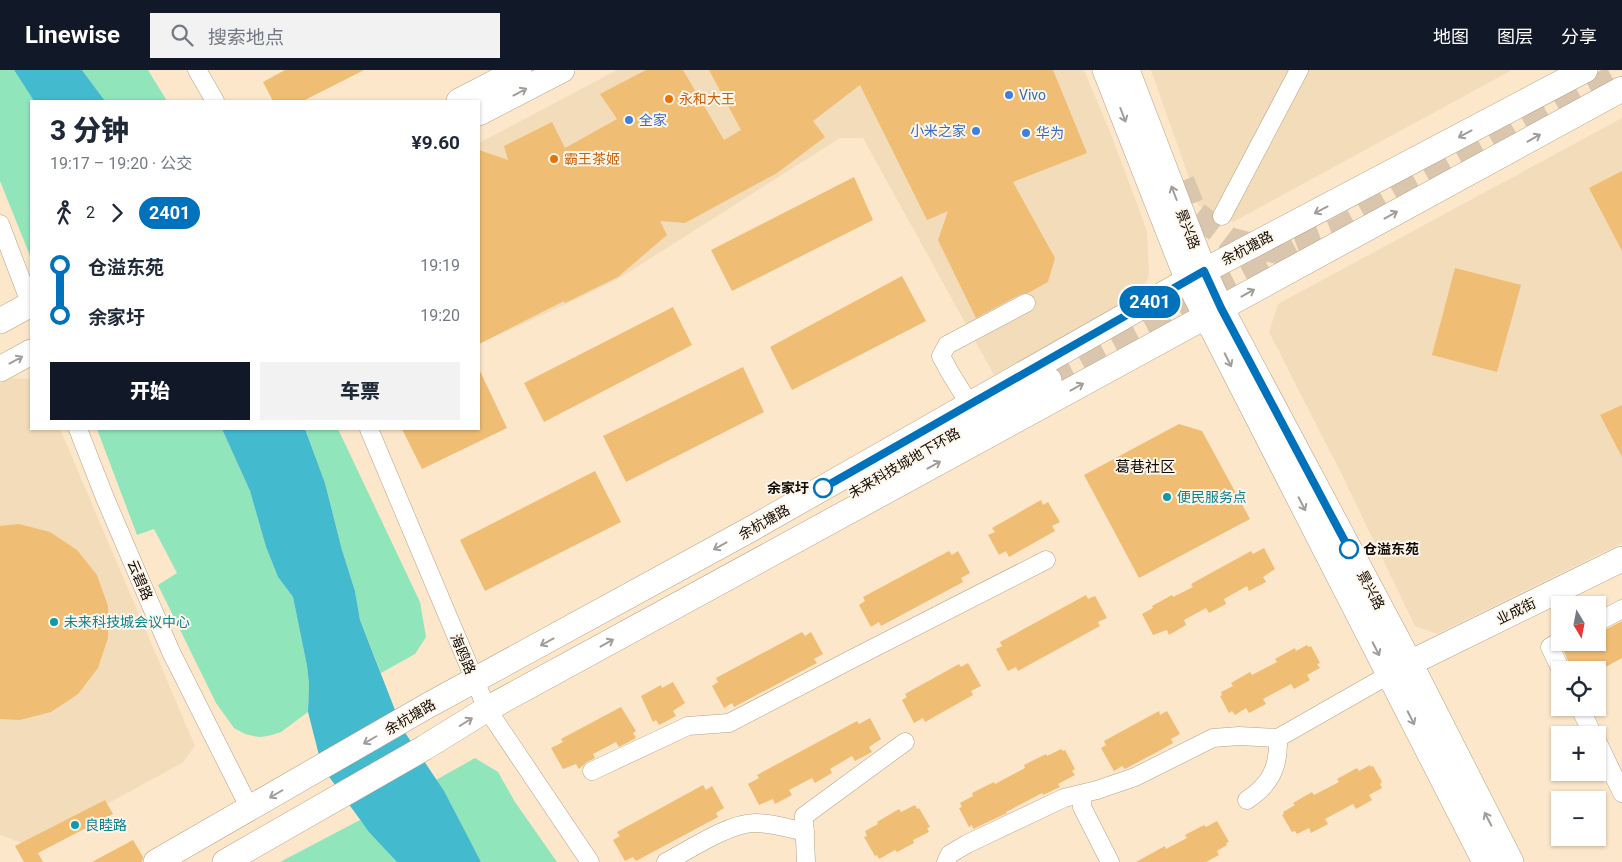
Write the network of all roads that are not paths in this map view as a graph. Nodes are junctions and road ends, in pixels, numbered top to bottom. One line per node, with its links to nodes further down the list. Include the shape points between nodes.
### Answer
1 (196, 70): 9 (street)
2 (519, 70): 10 (main road)
3 (562, 70): 11 (main road, one-way to 3)
4 (1105, 70): 14 (main road, 景兴路, one-way to 14)
5 (1127, 70): 14 (main road, 景兴路, one-way to 5)
6 (1299, 70): 12 (street)
7 (1585, 70): 14 (main road, 余杭塘路, one-way to 14)
8 (1622, 89): 18 (main road, one-way to 8)
9 (214, 100)
10 (461, 100)
11 (480, 112)
12 (1222, 216)
13 (0, 224): 15 (street)
14 (1196, 276): 18 (main road, 景兴路); 22 (main road, 余杭塘路)
15 (30, 302)
16 (1026, 302): 22 (street, via 947,345 941,356)
17 (30, 306): 19 (main road)
18 (1213, 312): 26 (main road, one-way to 18); 31 (main road, 景兴路)
19 (0, 321)
20 (30, 353): 21 (main road, one-way to 20)
21 (0, 369)
22 (970, 405): 25 (main road, 余杭塘路)
23 (78, 430): 41 (street, 云碧路, via 171,652)
24 (369, 430): 32 (street, 海鸥路)
25 (751, 529): 26 (main road, 未来科技城地下环路, via 804,512 1047,378 811,516); 32 (main road, 余杭塘路, one-way to 32)
26 (767, 556): 33 (main road, one-way to 26)
27 (1622, 559): 31 (main road, 业成街)
28 (1046, 560): 37 (street, via 729,724 688,726)
29 (1622, 609): 30 (street)
30 (1606, 618)
31 (1400, 669): 34 (street); 50 (main road, 景兴路, one-way to 50); 51 (main road, 景兴路, one-way to 31)
32 (475, 681): 33 (street, 海鸥路); 41 (main road, 余杭塘路, one-way to 41)
33 (487, 708): 44 (main road, one-way to 33, via 424,748); 45 (street, 海鸥路)
34 (1278, 738): 39 (street, via 1213,738 1135,778); 40 (street, via 1279,756 1274,769 1262,790)
35 (905, 742): 42 (street, via 804,816)
36 (1606, 760): 38 (street)
37 (592, 771)
38 (1622, 793)
39 (1082, 794): 48 (street, via 1064,798 967,844 950,854); 49 (street, via 1082,807)
40 (1247, 800)
41 (250, 809): 43 (main road, 余杭塘路)
42 (805, 832): 46 (street, via 771,824 735,826); 47 (street)
43 (156, 862)
44 (225, 862)
45 (590, 862)
46 (666, 862)
47 (806, 862)
48 (946, 862)
49 (1110, 862)
50 (1485, 862)
51 (1511, 862)

